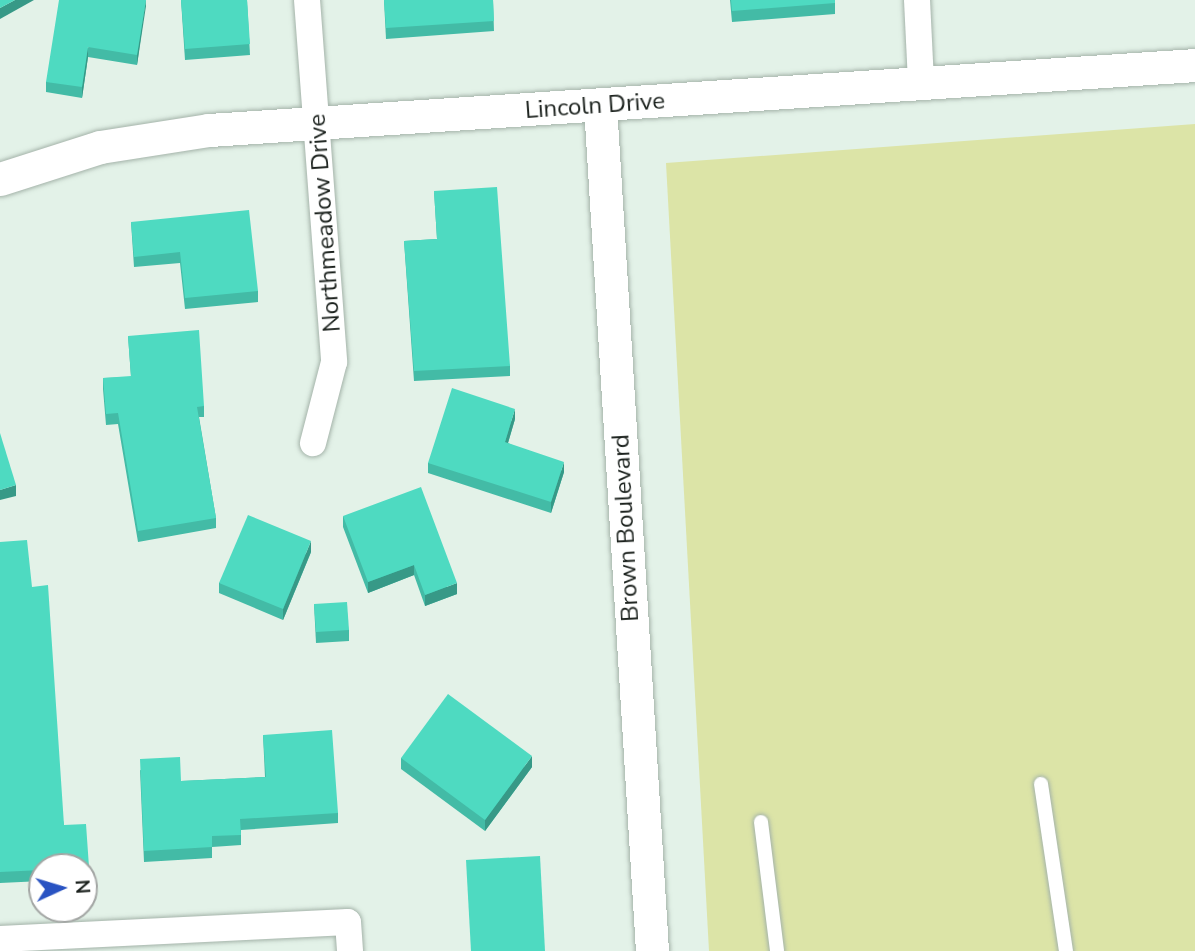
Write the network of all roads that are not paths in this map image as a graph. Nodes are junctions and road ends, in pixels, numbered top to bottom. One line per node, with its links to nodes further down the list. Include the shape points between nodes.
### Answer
1 (307, 0): 6 (street, Northmeadow Drive)
2 (917, 0): 4 (street)
3 (1195, 65): 4 (street, Lincoln Drive)
4 (921, 83): 5 (street, Lincoln Drive)
5 (600, 106): 6 (street, Lincoln Drive); 13 (street, Brown Boulevard)
6 (320, 124): 7 (street, Lincoln Drive, via 209,130 100,147); 8 (street, Northmeadow Drive, via 334,362)
7 (0, 179)
8 (313, 443)
9 (1041, 784): 15 (lane)
10 (761, 822): 14 (lane)
11 (0, 939): 12 (street, via 348,922)
12 (350, 951)
13 (652, 951)
14 (777, 951)
15 (1066, 951)

